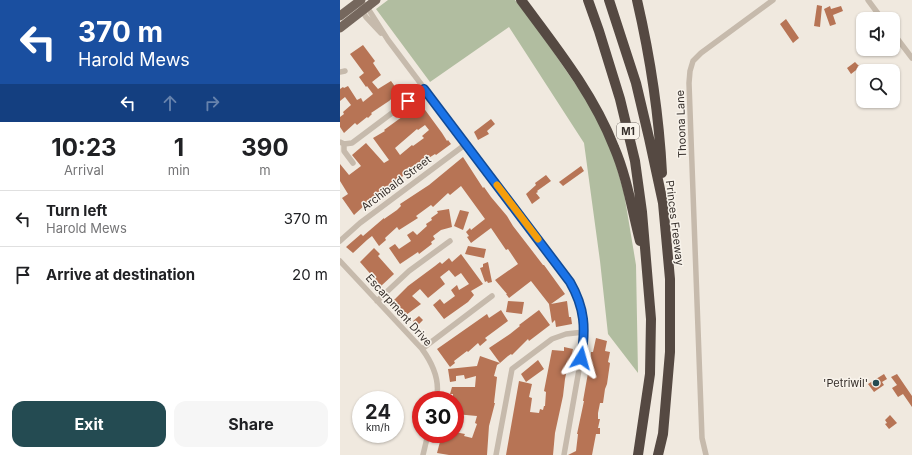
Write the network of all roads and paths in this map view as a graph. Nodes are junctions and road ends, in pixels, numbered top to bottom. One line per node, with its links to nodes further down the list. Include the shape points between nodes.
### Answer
1 (376, 0): 8 (main road)
2 (520, 0): 22 (highway, via 564,58 602,120 615,147)
3 (588, 0): 22 (highway, M1, via 620,99 635,161)
4 (609, 0): 18 (highway, Princes Freeway / M1, via 636,83)
5 (637, 0): 18 (highway, via 660,140)
6 (773, 0): 34 (street, Thoona Lane, via 711,45 693,61 690,71 702,438)
7 (868, 0): 9 (street)
8 (362, 5): 10 (main road); 11 (main road); 14 (street)
9 (877, 12)
10 (340, 16)
11 (340, 28)
12 (900, 42): 13 (street)
13 (912, 58)
14 (424, 89): 15 (street, via 352,143); 16 (street)
15 (342, 143): 17 (street, via 344,151)
16 (466, 144): 19 (street, Archibald Street, via 360,223); 25 (street, via 570,282 582,309)
17 (353, 163)
18 (663, 203): 33 (highway, Princes Freeway / M1, via 670,279 670,352 663,434)
19 (340, 241)
20 (450, 242): 24 (street, via 409,271)
21 (340, 261): 24 (street, Escarpment Drive)
22 (646, 267): 32 (highway, M1, via 650,319 650,374)
23 (492, 296): 26 (street)
24 (377, 301): 26 (street, Escarpment Drive)
25 (584, 332): 30 (street, via 552,339 512,369); 31 (street)
26 (422, 349): 27 (street, Escarpment Drive, via 437,378)
27 (438, 391)
28 (426, 443): 29 (street)
29 (423, 455)
30 (496, 455)
31 (564, 455)
32 (638, 455)
33 (658, 455)
34 (706, 455)

